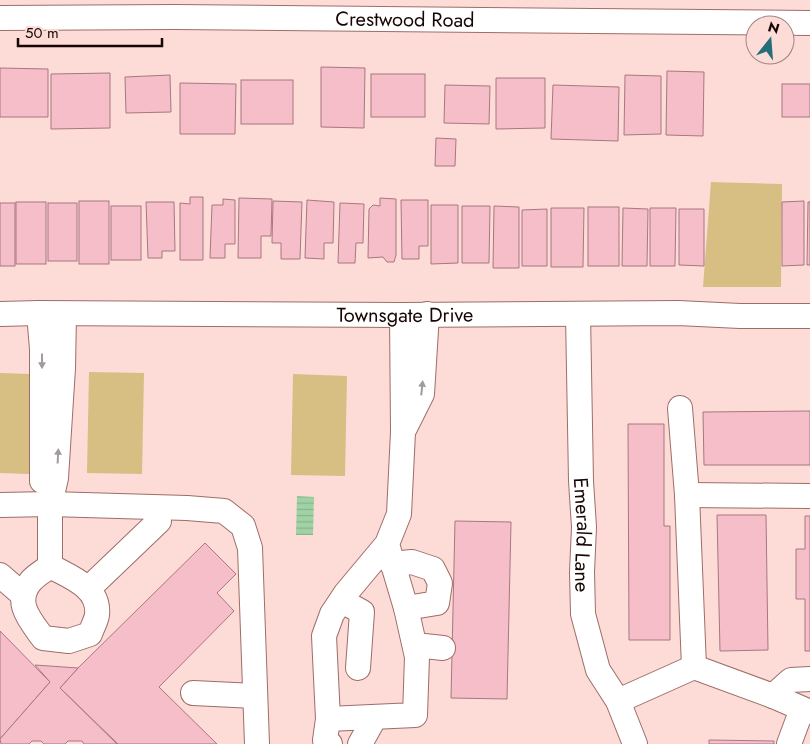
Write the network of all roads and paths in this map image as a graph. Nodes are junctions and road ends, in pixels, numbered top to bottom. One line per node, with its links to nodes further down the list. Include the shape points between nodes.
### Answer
1 (0, 18): 2 (street, Crestwood Road)
2 (810, 23)
3 (39, 313): 4 (street, Townsgate Drive); 5 (street, Townsgate Drive); 14 (street, one-way to 14, via 42,349 41,478)
4 (0, 314)
5 (64, 314): 8 (street, Townsgate Drive); 14 (street, one-way to 5, via 56,478)
6 (427, 314): 7 (street, Townsgate Drive); 8 (street, Townsgate Drive); 11 (street, one-way to 6, via 422,394)
7 (578, 314): 9 (street, Townsgate Drive); 32 (street, Emerald Lane, via 583,614 598,670)
8 (402, 315): 11 (street)
9 (810, 316)
10 (680, 408): 12 (street)
11 (403, 432): 17 (street, via 399,514)
12 (687, 495): 13 (street); 26 (street)
13 (810, 496)
14 (50, 504): 15 (street); 18 (street); 30 (street, via 224,511 243,526 250,548)
15 (0, 505)
16 (159, 522): 20 (street)
17 (390, 554): 22 (street); 23 (street); 23 (street, via 433,569 440,584 437,603)
18 (50, 566): 20 (street, via 85,584); 21 (street, via 31,581)
19 (0, 575): 21 (street)
20 (88, 589): 21 (street, via 94,596 97,615 90,634 69,641 43,638 25,613)
21 (23, 595)
22 (342, 600): 27 (street, via 362,612); 35 (street, via 332,614 324,636)
23 (406, 608): 24 (street)
24 (415, 645): 25 (street); 34 (street, via 415,715)
25 (443, 648)
26 (694, 667): 31 (street); 32 (street)
27 (358, 668)
28 (810, 679): 31 (street, via 791,680)
29 (193, 693): 30 (street)
30 (255, 696): 36 (street)
31 (773, 696): 33 (street)
32 (618, 701): 39 (street, Emerald Lane)
33 (806, 711): 40 (street)
34 (374, 717): 35 (street); 38 (street)
35 (328, 719): 37 (street, via 325,740)
36 (256, 744)
37 (330, 744)
38 (360, 744)
39 (635, 744)
40 (789, 744)

